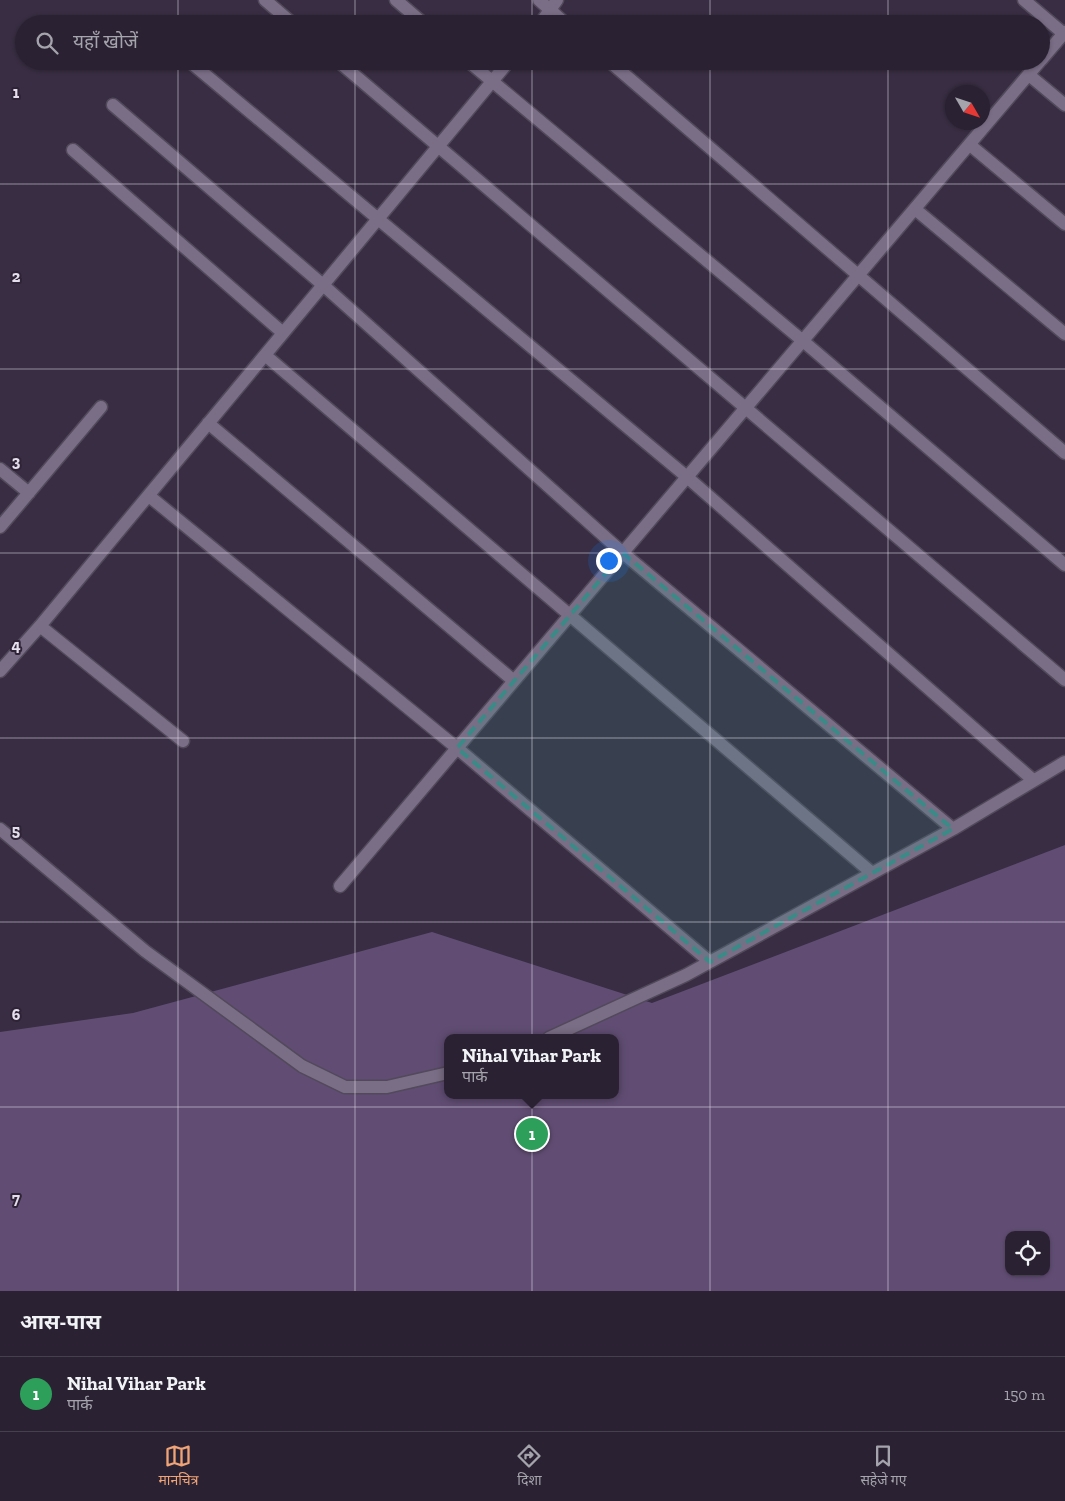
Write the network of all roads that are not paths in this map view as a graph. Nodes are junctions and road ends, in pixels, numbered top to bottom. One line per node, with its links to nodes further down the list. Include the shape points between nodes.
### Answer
1 (265, 0): 6 (street)
2 (396, 0): 7 (street)
3 (539, 0): 5 (street)
4 (1024, 0): 8 (street)
5 (554, 5)
6 (282, 15)
7 (414, 15)
8 (1042, 15)
9 (1050, 21): 10 (street)
10 (1064, 33): 11 (street)
11 (1050, 50)
12 (200, 70): 26 (street)
13 (349, 70): 23 (street)
14 (478, 70): 19 (street)
15 (502, 70): 19 (street)
16 (619, 70): 28 (street)
17 (1033, 70): 18 (street)
18 (1029, 75): 21 (street); 22 (street)
19 (492, 82): 23 (street); 32 (street)
20 (112, 105): 29 (street)
21 (1065, 105)
22 (970, 144): 25 (street); 27 (street)
23 (438, 146): 26 (street); 35 (street)
24 (73, 150): 30 (street)
25 (915, 209): 28 (street); 31 (street)
26 (379, 218): 29 (street); 39 (street)
27 (1065, 224)
28 (857, 276): 32 (street); 37 (street)
29 (323, 285): 30 (street); 43 (street)
30 (284, 333): 33 (street)
31 (1065, 334)
32 (803, 341): 35 (street); 44 (street)
33 (266, 355): 36 (street); 45 (street)
34 (101, 407): 40 (street)
35 (745, 409): 39 (street); 48 (street)
36 (208, 424): 41 (street); 49 (street)
37 (1065, 453)
38 (0, 469): 40 (street)
39 (687, 477): 43 (street); 53 (street)
40 (29, 493): 42 (street)
41 (148, 496): 46 (street); 51 (street)
42 (0, 527)
43 (623, 552): 45 (street); 55 (street)
44 (1065, 565)
45 (569, 616): 49 (street); 56 (street)
46 (40, 626): 47 (street); 50 (street)
47 (0, 671)
48 (1065, 680)
49 (514, 681): 51 (street)
50 (183, 741)
51 (457, 748): 57 (street); 58 (street)
52 (1065, 762): 53 (street)
53 (1033, 780): 55 (street)
54 (0, 829): 60 (street, via 145,951 302,1066 345,1087 386,1087)
55 (953, 829): 56 (street)
56 (872, 873): 58 (street)
57 (340, 886)
58 (710, 962): 59 (street)
59 (557, 1034)
60 (444, 1074)

